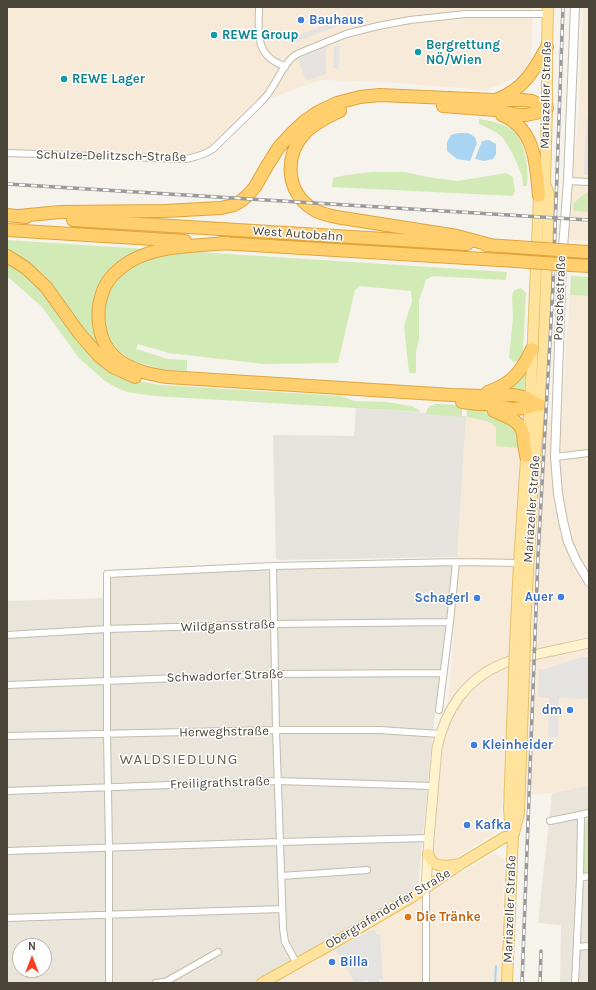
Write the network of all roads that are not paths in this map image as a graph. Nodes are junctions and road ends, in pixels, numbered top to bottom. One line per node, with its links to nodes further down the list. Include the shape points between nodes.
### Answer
1 (259, 7): 5 (street, via 259,36 264,51)
2 (575, 7): 10 (street, Porschestraße)
3 (548, 10): 4 (main road, Mariazeller Straße); 5 (street, Schulze-Delitzsch-Straße, via 466,14 385,24 346,34 297,54)
4 (547, 47): 6 (highway, via 534,70 522,84 508,95); 7 (main road, Mariazeller Straße)
5 (285, 67): 9 (street, Schulze-Delitzsch-Straße, via 260,104 213,150 196,157 186,159)
6 (493, 100): 7 (highway, via 532,101); 14 (highway, via 380,95 337,103 318,112 291,134 273,156 255,186 234,205 165,211 60,212)
7 (547, 108): 8 (highway, via 526,115); 12 (main road, Mariazeller Straße)
8 (482, 109): 13 (highway, via 504,115 523,130 529,140 536,164); 17 (highway, via 391,102 370,103 346,109 315,124 304,134 292,155 291,176 299,197 305,204 322,214 457,236)
9 (7, 153)
10 (568, 182): 11 (street); 26 (street, Porschestraße, via 562,261)
11 (589, 182)
12 (545, 183): 13 (main road, Mariazeller Straße); 23 (main road, Mariazeller Straße, via 549,194 544,341)
13 (539, 196): 21 (main road, Mariazeller Straße)
14 (13, 216): 17 (highway, West Autobahn)
15 (7, 230): 16 (highway, West Autobahn)
16 (227, 243): 20 (highway, West Autobahn, bridge); 22 (highway, via 153,251 128,263 113,276 103,290 98,321 105,344 114,356 137,371 167,377 452,395)
17 (494, 246): 18 (highway, West Autobahn, bridge)
18 (589, 252)
19 (7, 256): 22 (highway, via 26,268 46,287 99,356 113,367 135,377 166,383 467,403)
20 (589, 266)
21 (532, 349): 22 (highway, via 515,377); 23 (main road, Mariazeller Straße)
22 (477, 400): 23 (highway, via 514,395 527,398); 25 (highway, via 516,422 524,435)
23 (533, 404): 25 (main road, Mariazeller Straße); 28 (main road, Mariazeller Straße, via 533,481)
24 (589, 453): 26 (street)
25 (526, 456): 28 (main road, Mariazeller Straße)
26 (555, 457): 30 (street, Porschestraße, via 558,494 568,542)
27 (456, 562): 28 (street); 29 (street); 31 (street)
28 (524, 563): 52 (main road, Mariazeller Straße, bridge, via 509,810)
29 (273, 566): 32 (street); 33 (street, via 107,574)
30 (589, 582)
31 (450, 622): 32 (street, Wildgansstraße); 36 (street)
32 (274, 624): 33 (street, Wildgansstraße); 37 (street)
33 (106, 629): 34 (street, Wildgansstraße); 38 (street)
34 (7, 635)
35 (589, 643): 43 (main road, via 526,656 492,669 470,685 457,700)
36 (443, 673): 37 (street, Schwadorfer Straße); 40 (street)
37 (275, 674): 38 (street, Schwadorfer Straße); 41 (street)
38 (107, 681): 39 (street, Schwadorfer Straße); 42 (street)
39 (7, 685)
40 (439, 710)
41 (276, 730): 42 (street, Herweghstraße); 43 (street, Herweghstraße, via 378,730); 45 (street)
42 (107, 734): 44 (street, Herweghstraße); 47 (street)
43 (440, 734): 46 (main road)
44 (7, 736)
45 (278, 781): 46 (street, Freiligrathstraße); 47 (street, Freiligrathstraße); 54 (street)
46 (433, 786): 53 (main road)
47 (108, 787): 48 (street, Freiligrathstraße); 55 (street)
48 (7, 791)
49 (589, 813): 50 (street)
50 (581, 815): 51 (street); 62 (street)
51 (550, 820)
52 (513, 836): 58 (main road, Obergrafendorfer Straße, via 505,837); 76 (main road, Mariazeller Straße)
53 (429, 838): 54 (street); 57 (main road)
54 (280, 842): 55 (street); 60 (street)
55 (109, 848): 56 (street); 65 (street)
56 (7, 851)
57 (428, 854): 58 (main road, via 438,865); 63 (main road)
58 (462, 864): 63 (main road, Obergrafendorfer Straße)
59 (367, 870): 60 (street)
60 (281, 876): 64 (street)
61 (589, 876): 62 (street)
62 (580, 878): 68 (street)
63 (426, 887): 70 (main road, Obergrafendorfer Straße); 75 (street)
64 (282, 909): 65 (street); 70 (street, via 285,942)
65 (109, 915): 66 (street); 72 (street)
66 (7, 918)
67 (589, 946): 68 (street)
68 (577, 947): 77 (street)
69 (218, 952): 73 (street, via 168,981)
70 (298, 964): 71 (main road, Obergrafendorfer Straße)
71 (275, 979): 74 (main road, Obergrafendorfer Straße)
72 (110, 983)
73 (156, 983)
74 (262, 983)
75 (426, 983)
76 (507, 983)
77 (575, 983)

